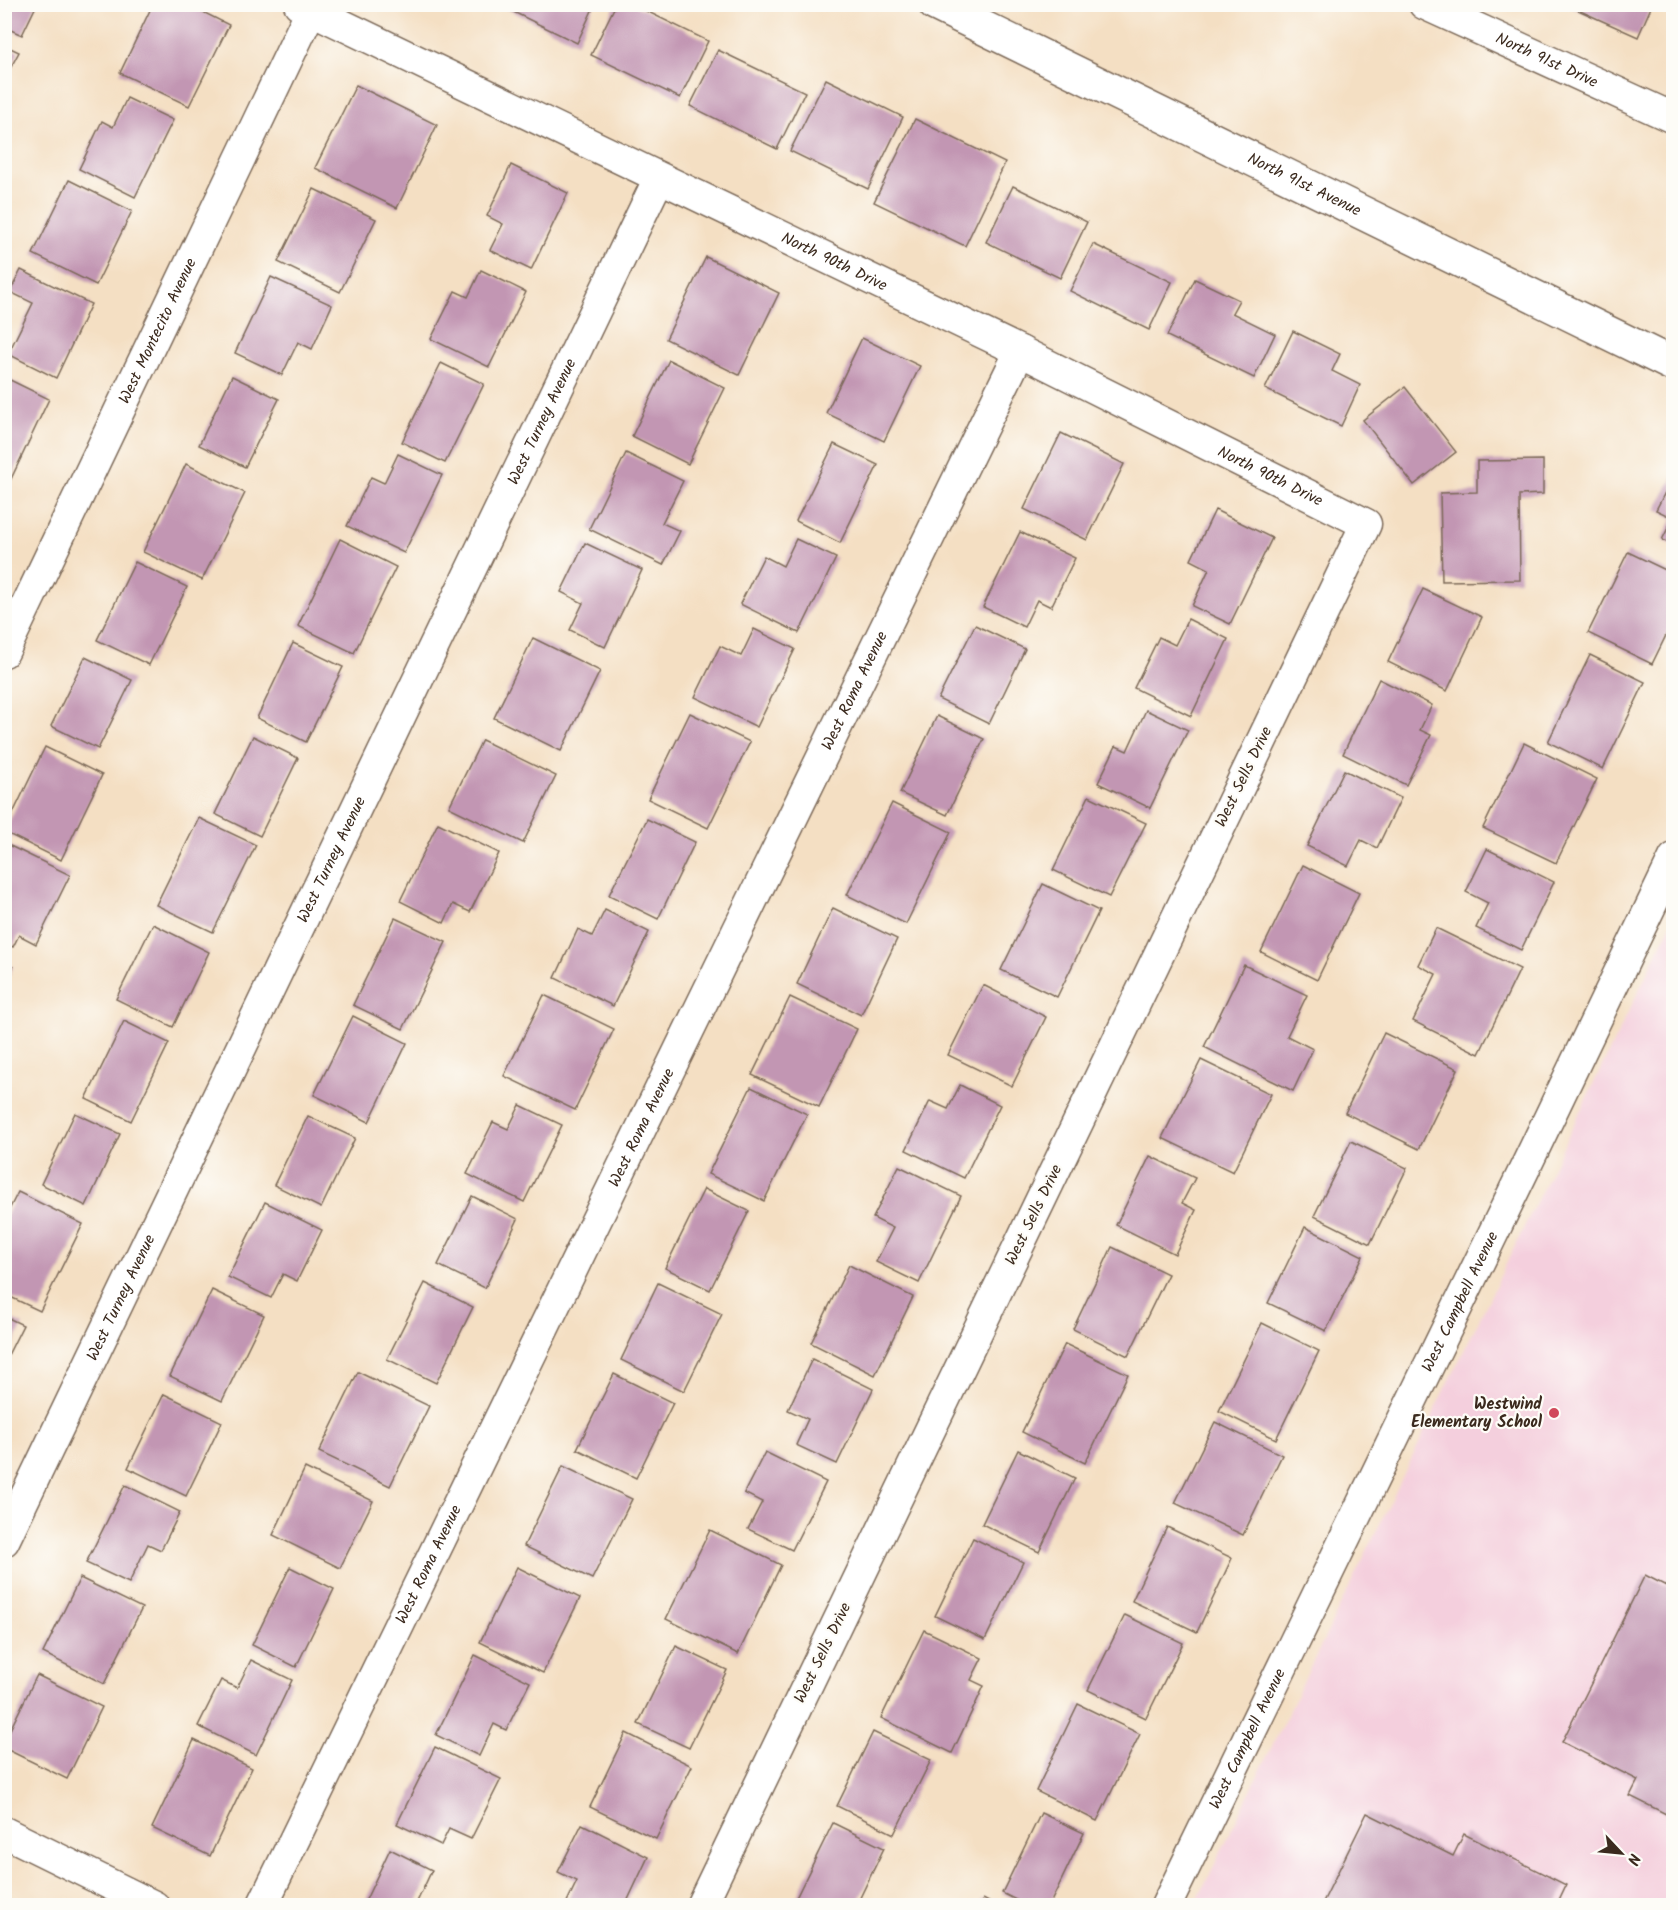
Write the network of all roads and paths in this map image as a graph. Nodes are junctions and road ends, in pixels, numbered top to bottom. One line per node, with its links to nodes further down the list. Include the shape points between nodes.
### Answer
1 (935, 4): 7 (main road, North 91st Avenue)
2 (1424, 4): 4 (street, North 91st Drive)
3 (305, 7): 5 (street, North 90th Drive); 9 (street, West Montecito Avenue)
4 (1672, 114)
5 (659, 178): 6 (street, North 90th Drive); 11 (street, West Turney Avenue)
6 (1020, 351): 8 (street, North 90th Drive); 14 (street, West Roma Avenue)
7 (1674, 365)
8 (1366, 524): 15 (street, West Sells Drive)
9 (4, 652)
10 (1674, 858): 16 (street, West Campbell Avenue)
11 (4, 1540)
12 (4, 1832): 13 (street)
13 (154, 1905)
14 (262, 1905)
15 (701, 1905)
16 (1166, 1905)

